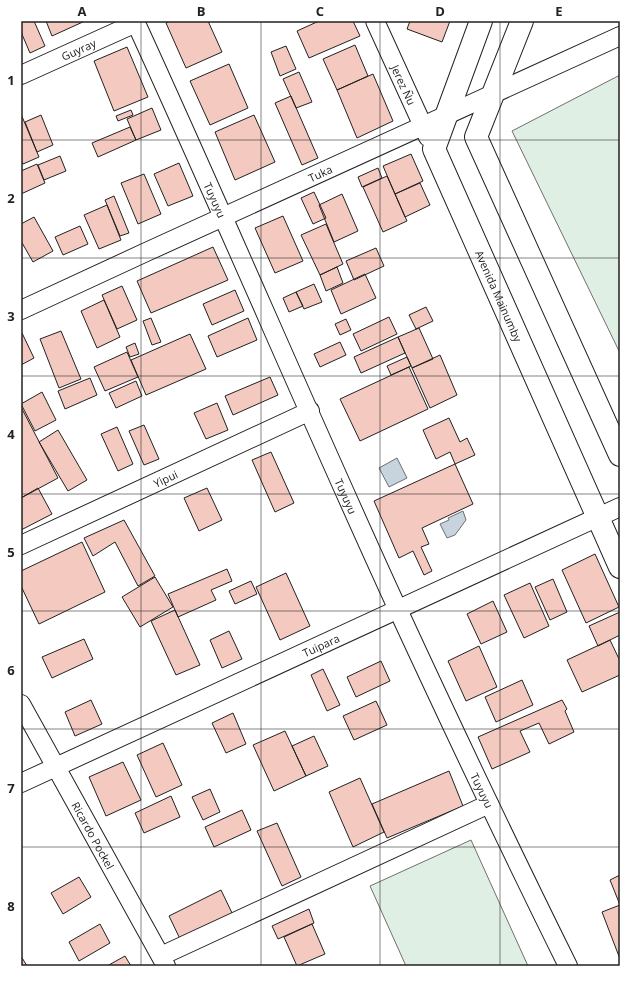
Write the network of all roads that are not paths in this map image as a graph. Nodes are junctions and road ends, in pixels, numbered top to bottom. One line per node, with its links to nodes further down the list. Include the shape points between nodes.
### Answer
1 (375, 21): 9 (street, Jerez Ñu)
2 (481, 21): 8 (street)
3 (522, 21): 7 (street)
4 (135, 22): 6 (street, Guyray); 11 (street, Tuyuyu)
5 (620, 36): 7 (street, Tuka)
6 (21, 75)
7 (493, 95): 8 (street, Tuka); 14 (street, via 476,137)
8 (446, 117): 9 (street, Tuka); 10 (street)
9 (424, 127): 10 (street, Jerez Ñu); 11 (street, Tuka)
10 (434, 149): 16 (street, Avenida Mainumby)
11 (224, 216): 12 (street, Tuka); 13 (street, Tuyuyu)
12 (21, 310)
13 (310, 411): 17 (street, Yipui); 19 (street, Tuyuyu)
14 (620, 455)
15 (620, 507): 16 (street, Tuipara)
16 (597, 518): 18 (street, Avenida Mainumby); 19 (street, Tuipara)
17 (21, 545)
18 (620, 567)
19 (398, 610): 21 (street, Tuipara); 23 (street, Tuyuyu)
20 (21, 704): 21 (street, Ricardo Pockel)
21 (56, 767): 22 (street, Tuipara); 24 (street, Ricardo Pockel)
22 (21, 784)
23 (489, 804): 24 (street); 25 (street, Tuyuyu)
24 (163, 961)
25 (568, 966)

